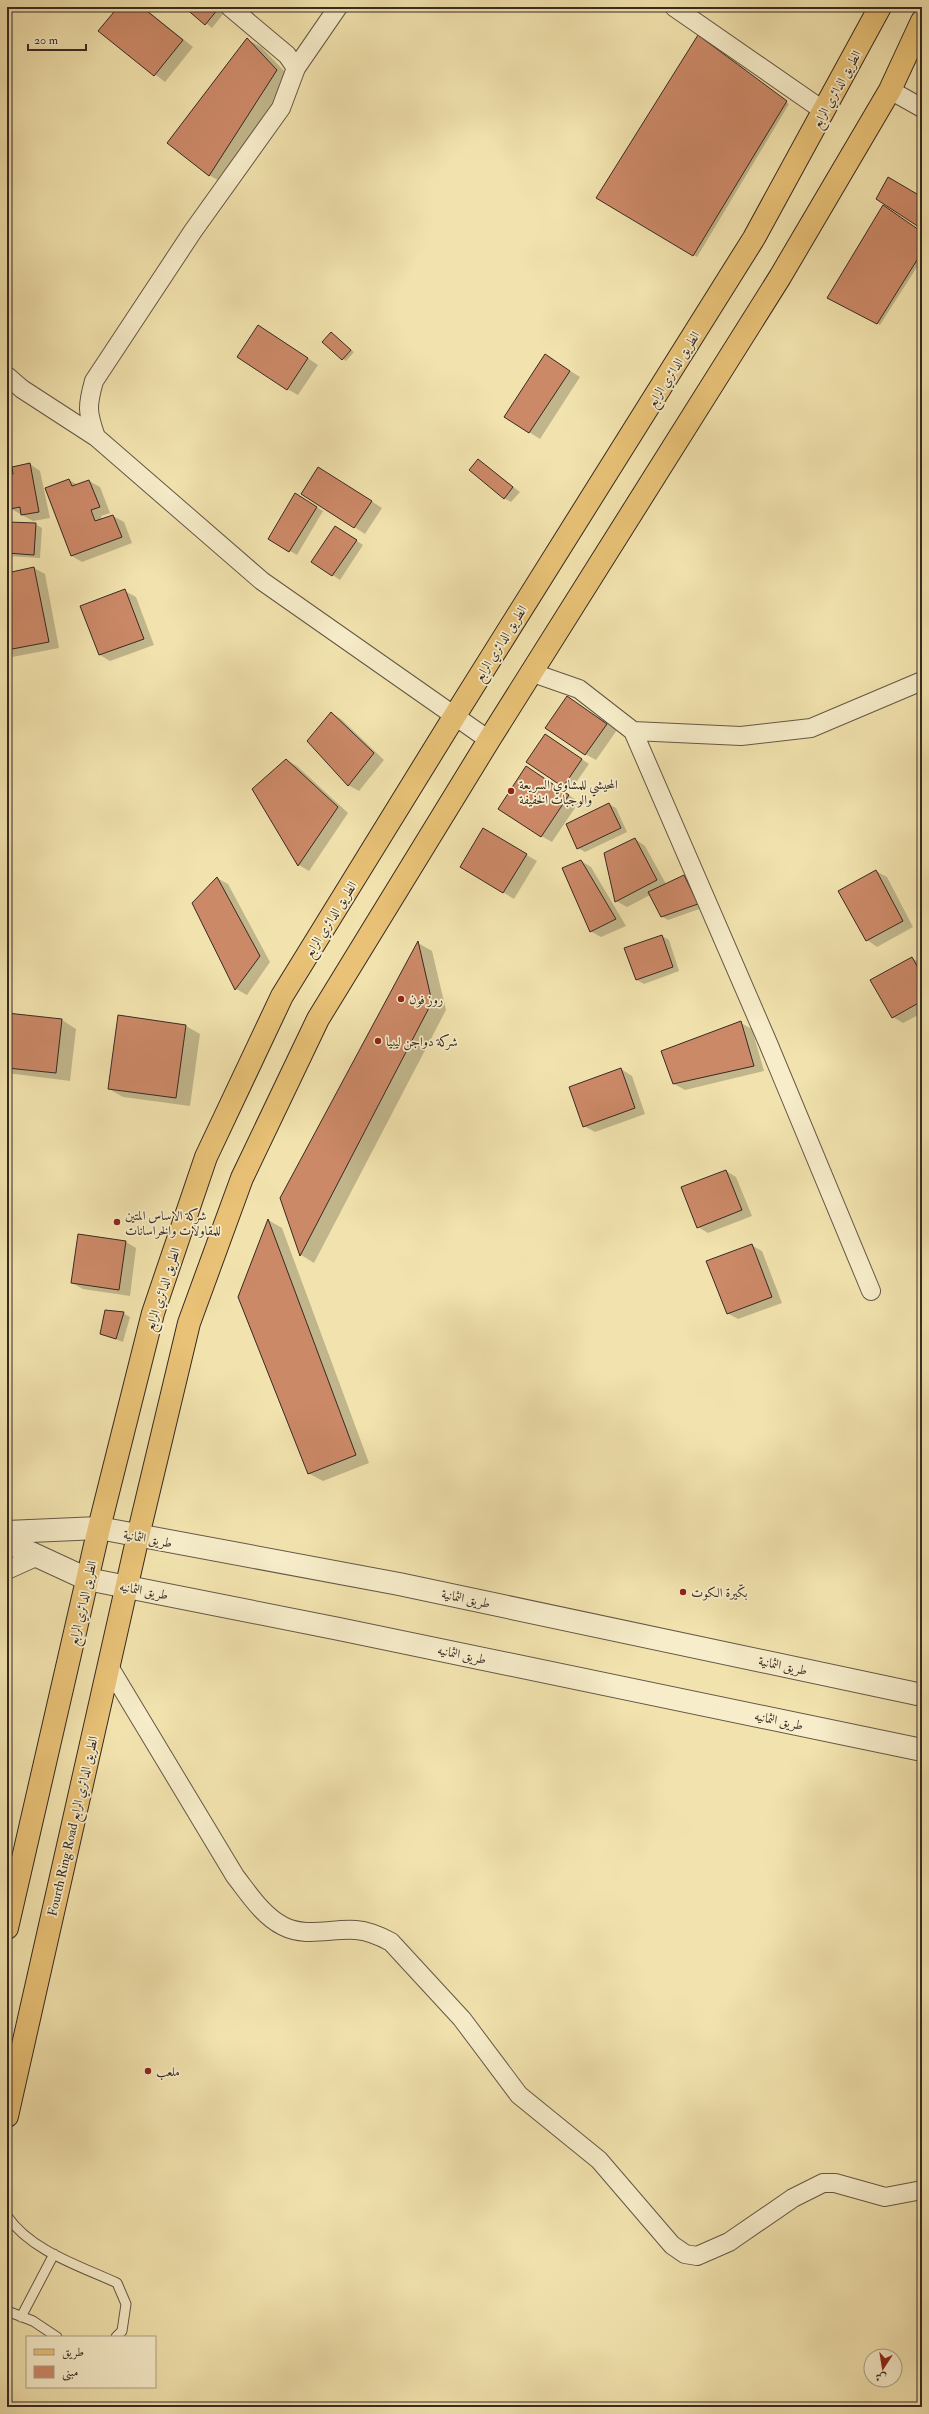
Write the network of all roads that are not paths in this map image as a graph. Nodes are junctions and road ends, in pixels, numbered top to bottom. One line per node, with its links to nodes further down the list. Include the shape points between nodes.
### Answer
1 (230, 7): 6 (street, via 286,55)
2 (338, 7): 6 (street)
3 (674, 7): 9 (street)
4 (880, 7): 9 (main road, الطريق الدائري الرابع)
5 (922, 21): 7 (main road)
6 (296, 68): 11 (street, via 281,108 193,231 94,381 87,405)
7 (890, 90): 8 (street); 12 (main road, via 780,278)
8 (922, 108)
9 (824, 111): 14 (main road, الطريق الدائري الرابع, via 754,238)
10 (7, 376): 11 (street, via 22,389)
11 (96, 437): 14 (street, via 262,581)
12 (533, 673): 15 (street, via 578,689); 16 (main road)
13 (922, 681): 15 (street, via 811,728 741,736)
14 (454, 717): 16 (street); 18 (main road, الطريق الدائري الرابع, via 282,996 206,1157 153,1313)
15 (633, 731): 17 (street)
16 (489, 740): 20 (main road, via 318,1019 242,1178 189,1323)
17 (871, 1291)
18 (99, 1528): 19 (street, طريق الثمانية); 20 (street, طريق الثمانية); 24 (main road, الطريق الدائري الرابع)
19 (7, 1532)
20 (138, 1536): 25 (main road, Fourth Ring Road الطريق الدائري الرابع); 27 (street, طريق الثمانية, via 399,1584)
21 (7, 1542): 22 (street, طريق الثمانيه)
22 (38, 1556): 23 (street); 24 (street, طريق الثمانيه)
23 (7, 1570)
24 (88, 1579): 25 (street, طريق الثمانيه); 29 (main road, الطريق الدائري الرابع)
25 (126, 1587): 26 (main road, Fourth Ring Road الطريق الدائري الرابع); 28 (street, طريق الثمانيه)
26 (108, 1665): 31 (main road, Fourth Ring Road الطريق الدائري الرابع); 32 (street, via 235,1876 258,1906 283,1926 305,1932 356,1930 376,1934 391,1942 462,2018 519,2095 599,2160 672,2245 685,2254 697,2256 729,2242 793,2198 823,2183 835,2183 885,2197)
27 (922, 1695)
28 (922, 1750)
29 (12, 1881): 30 (main road, الطريق الدائري الرابع)
30 (7, 1928)
31 (7, 2116)
32 (922, 2190)
33 (7, 2216): 34 (lane, via 16,2230)
34 (54, 2254): 36 (lane); 38 (lane, via 117,2284 126,2304 122,2331)
35 (7, 2311): 36 (lane)
36 (21, 2317): 37 (lane, via 33,2321)
37 (56, 2336)
38 (117, 2336)

